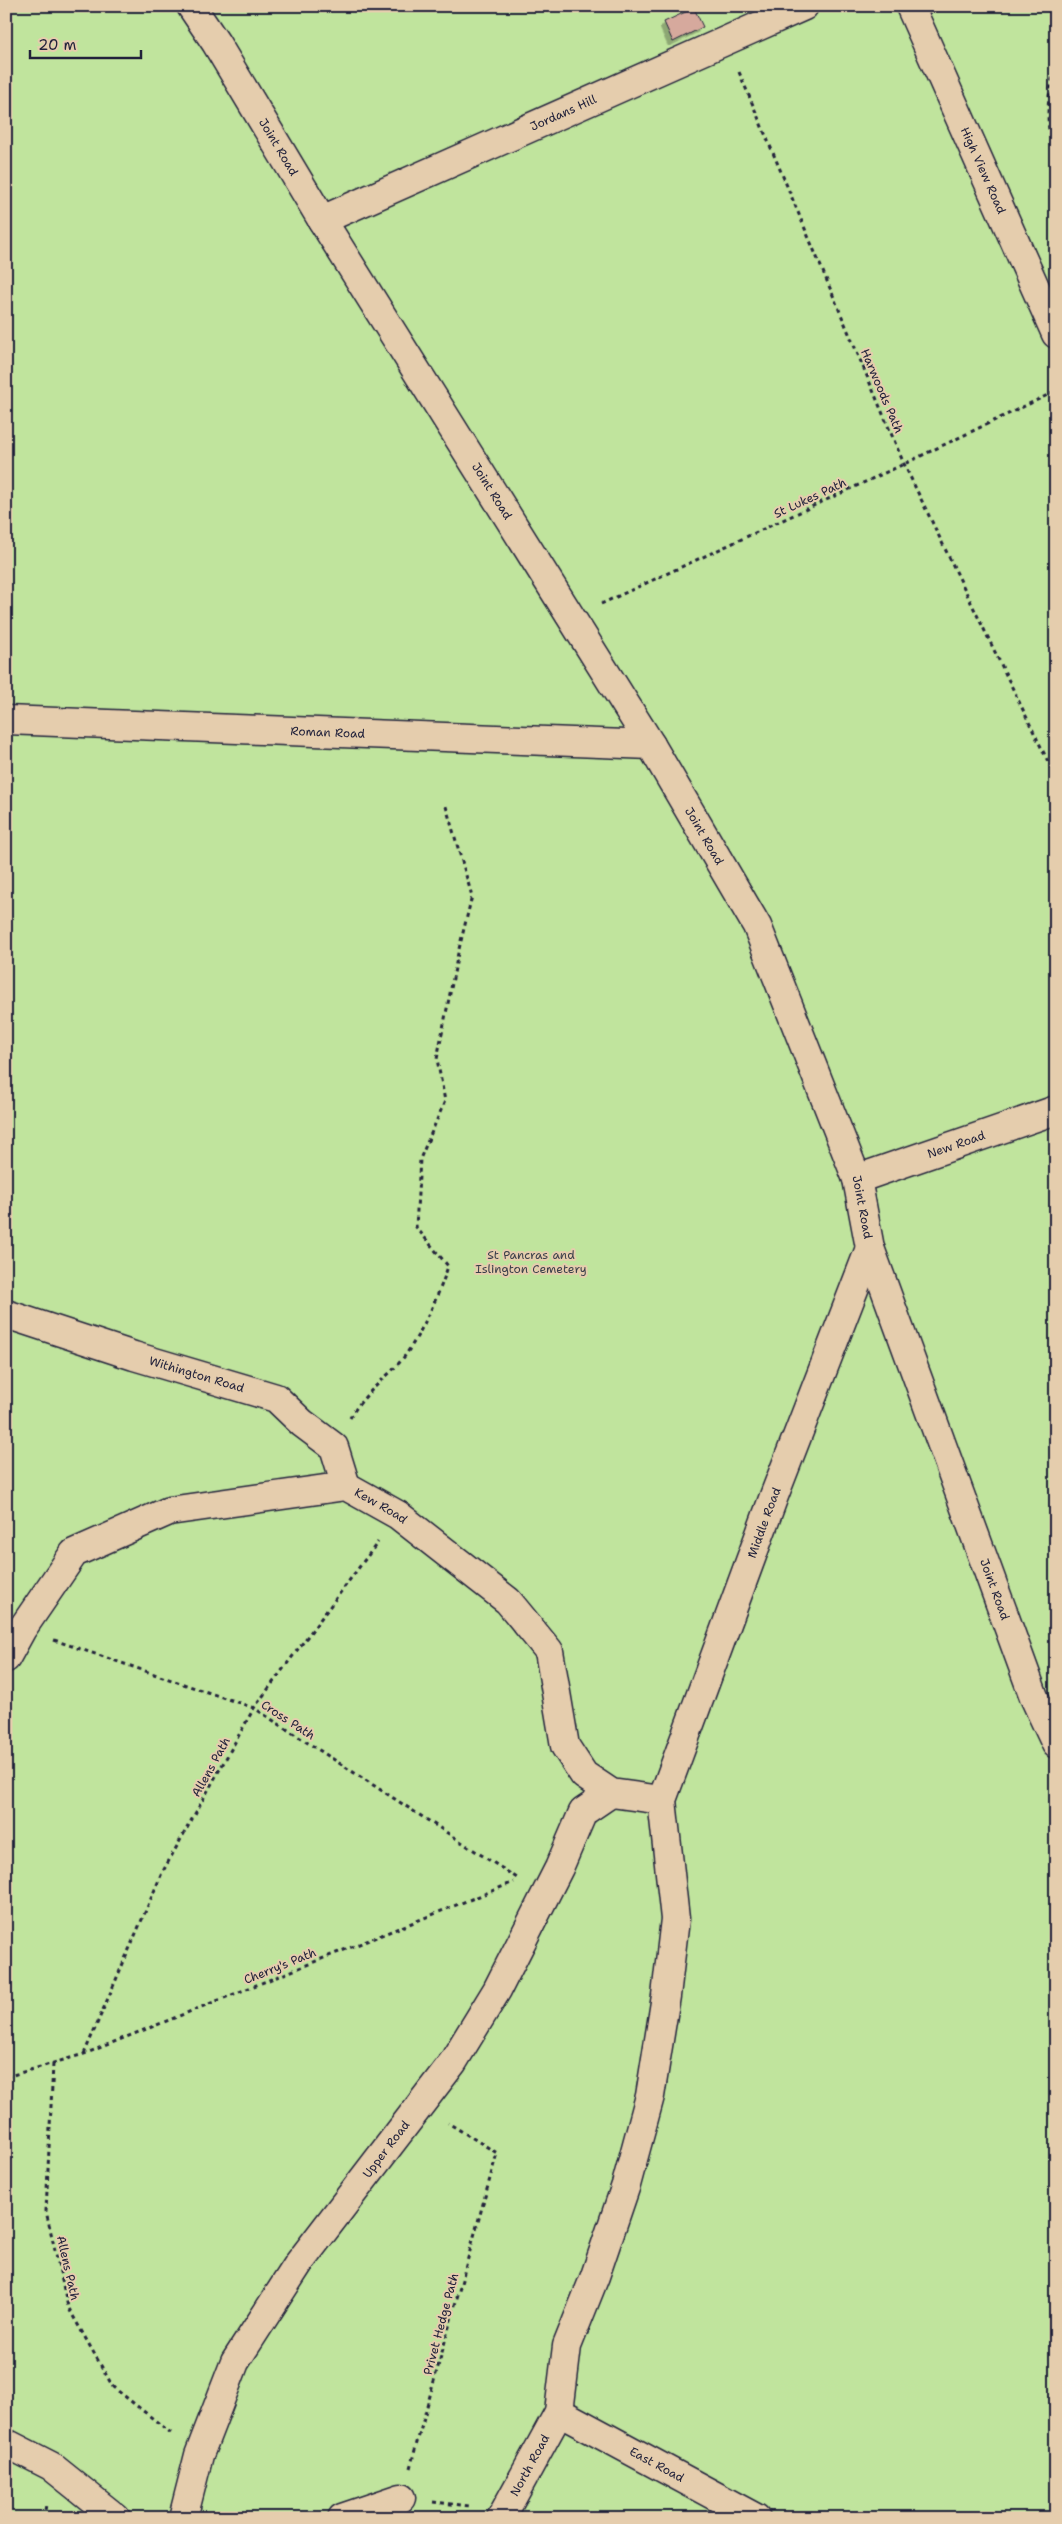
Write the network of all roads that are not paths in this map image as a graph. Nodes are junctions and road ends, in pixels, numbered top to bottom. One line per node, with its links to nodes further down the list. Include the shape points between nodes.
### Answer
1 (191, 6): 4 (lane, Joint Road)
2 (804, 6): 4 (lane, Jordans Hill)
3 (910, 6): 5 (lane, High View Road)
4 (322, 220): 7 (lane, Joint Road)
5 (1056, 334)
6 (6, 720): 7 (lane, Roman Road)
7 (651, 745): 9 (lane, Joint Road, via 757,926)
8 (1056, 1110): 9 (lane, New Road)
9 (856, 1179): 10 (lane, Joint Road)
10 (870, 1248): 14 (lane, Joint Road, via 1034,1697); 16 (lane, Middle Road)
11 (6, 1314): 12 (lane, Withington Road, via 276,1398 334,1447)
12 (346, 1486): 13 (lane, Kew Road, via 169,1511 74,1553); 15 (lane, Kew Road, via 398,1515 508,1601 549,1651 565,1746 584,1775)
13 (6, 1658)
14 (1056, 1744)
15 (611, 1792): 16 (lane); 22 (lane, Upper Road, via 583,1812 559,1868 497,1990 453,2062 299,2263 235,2362 199,2455)
16 (662, 1800): 17 (lane, via 675,1919 650,2096 626,2184 567,2346)
17 (558, 2412): 20 (lane, North Road); 24 (lane, East Road)
18 (6, 2442): 21 (lane, via 51,2466)
19 (401, 2498): 23 (lane)
20 (503, 2514)
21 (116, 2518)
22 (183, 2518)
23 (342, 2518)
24 (756, 2518)

